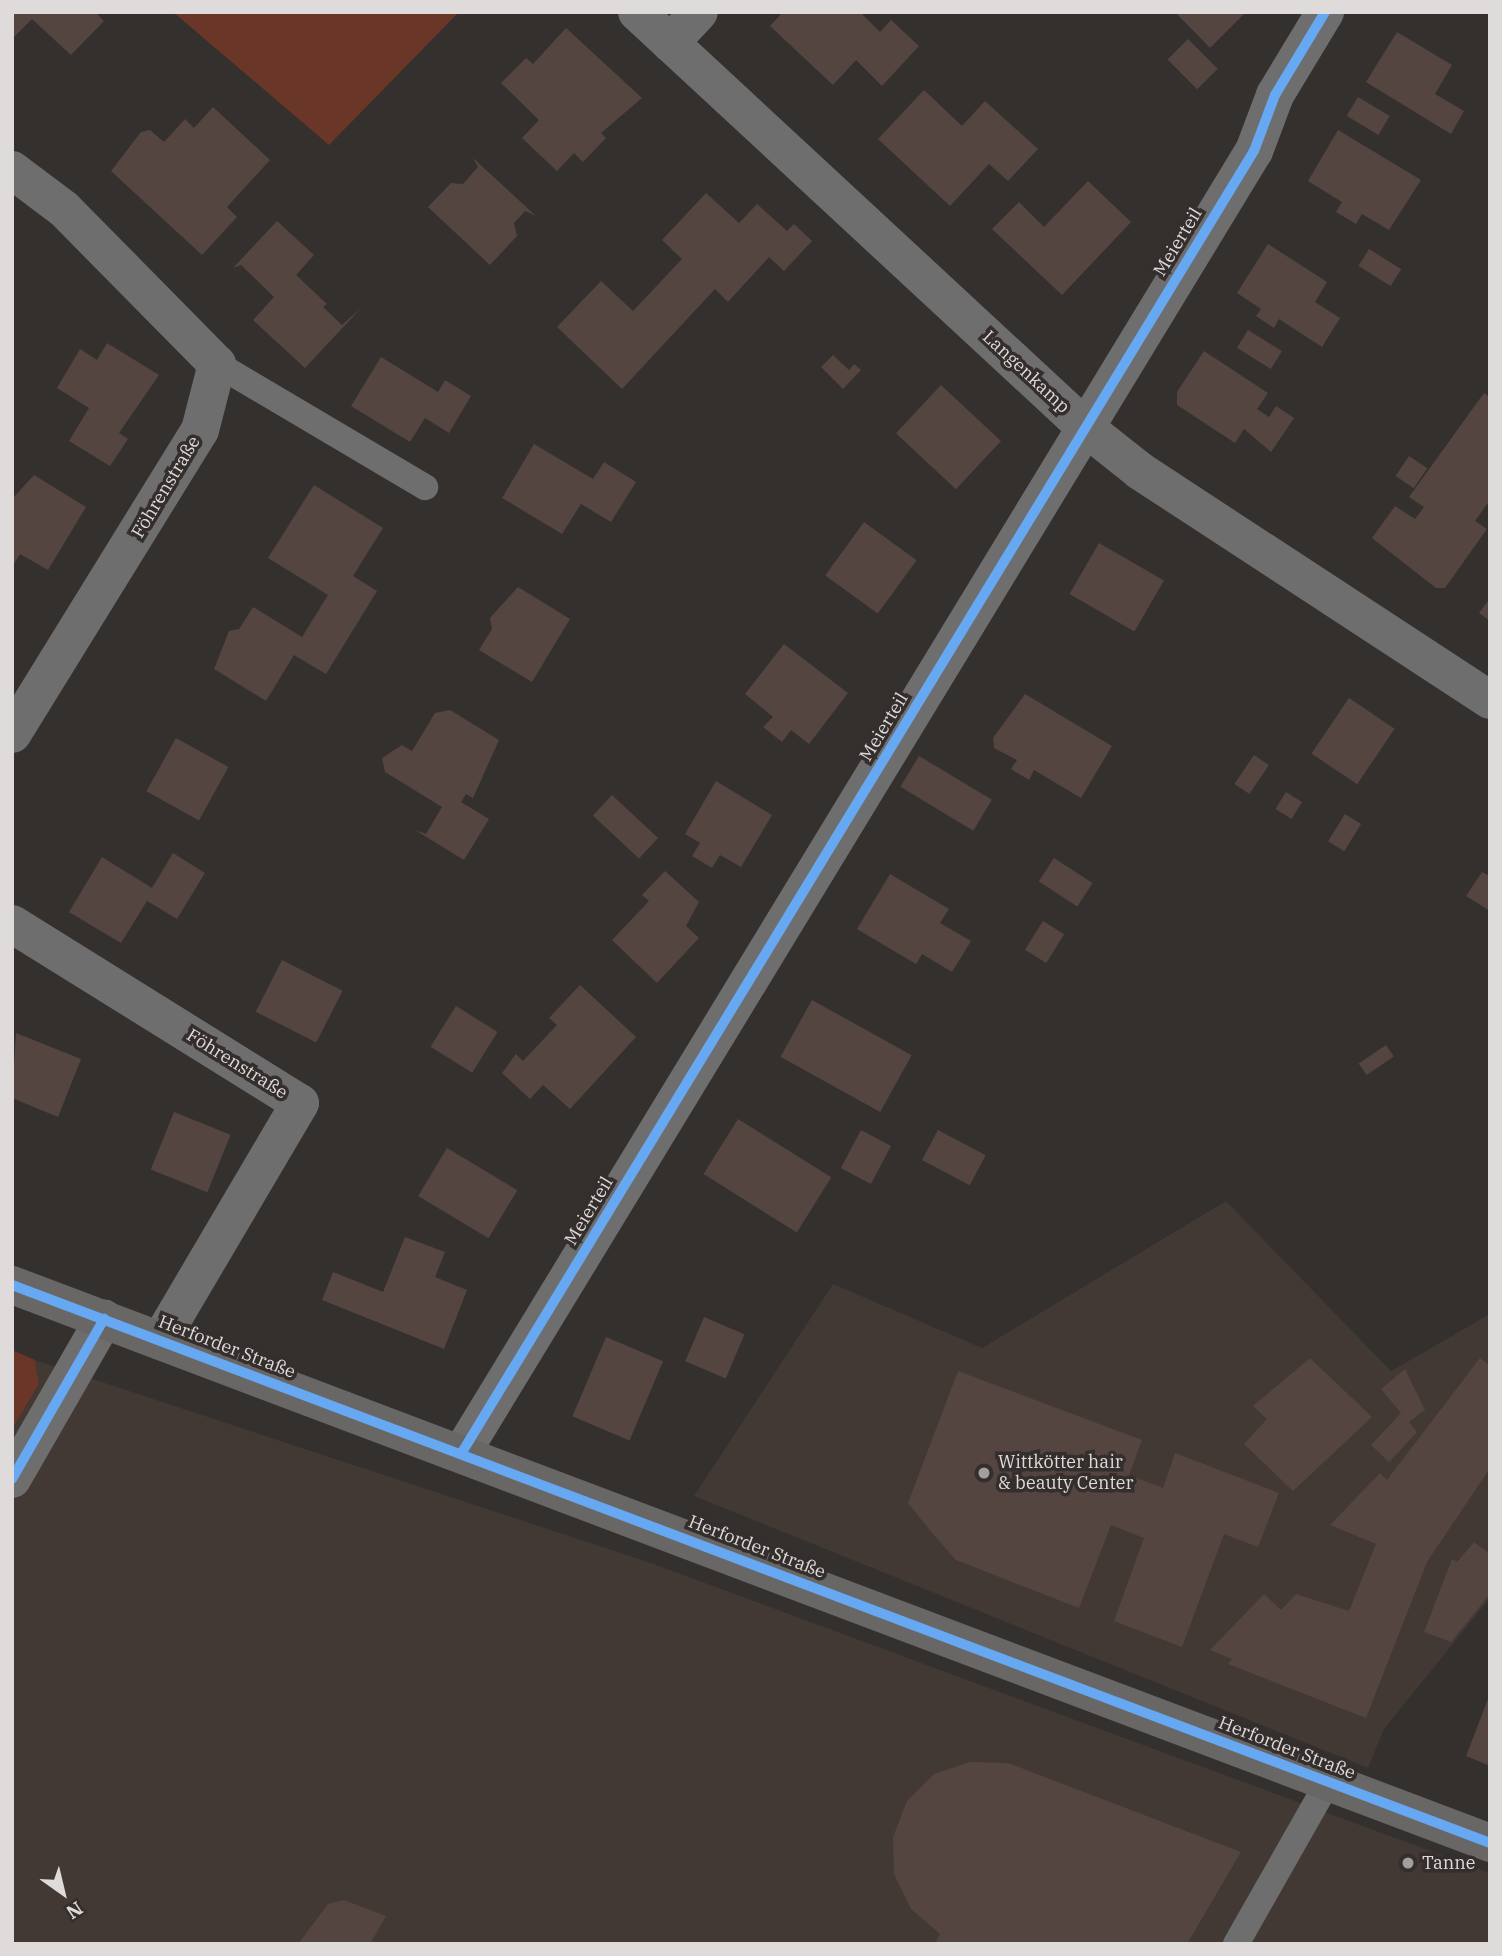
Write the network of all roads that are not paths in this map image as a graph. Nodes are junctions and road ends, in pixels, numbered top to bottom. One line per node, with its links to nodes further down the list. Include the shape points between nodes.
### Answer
1 (637, 12): 4 (street, Langenkamp)
2 (699, 12): 4 (street)
3 (1325, 12): 7 (street, Meierteil, via 1275,95 1254,151)
4 (670, 43): 7 (street, Langenkamp)
5 (12, 170): 6 (street, via 64,209)
6 (217, 364): 8 (lane); 10 (street, Föhrenstraße, via 200,430)
7 (1086, 428): 9 (street, Langenkamp, via 1140,471); 15 (street, Meierteil)
8 (425, 487)
9 (1490, 700)
10 (12, 734)
11 (12, 924): 14 (street, Föhrenstraße, via 300,1103)
12 (12, 1285): 13 (main road, Herforder Straße)
13 (104, 1319): 14 (main road, Herforder Straße); 16 (street)
14 (160, 1341): 15 (main road, Herforder Straße)
15 (461, 1454): 17 (main road, Herforder Straße)
16 (12, 1479)
17 (1328, 1782): 18 (main road, Herforder Straße); 19 (lane)
18 (1490, 1843)
19 (1236, 1944)

